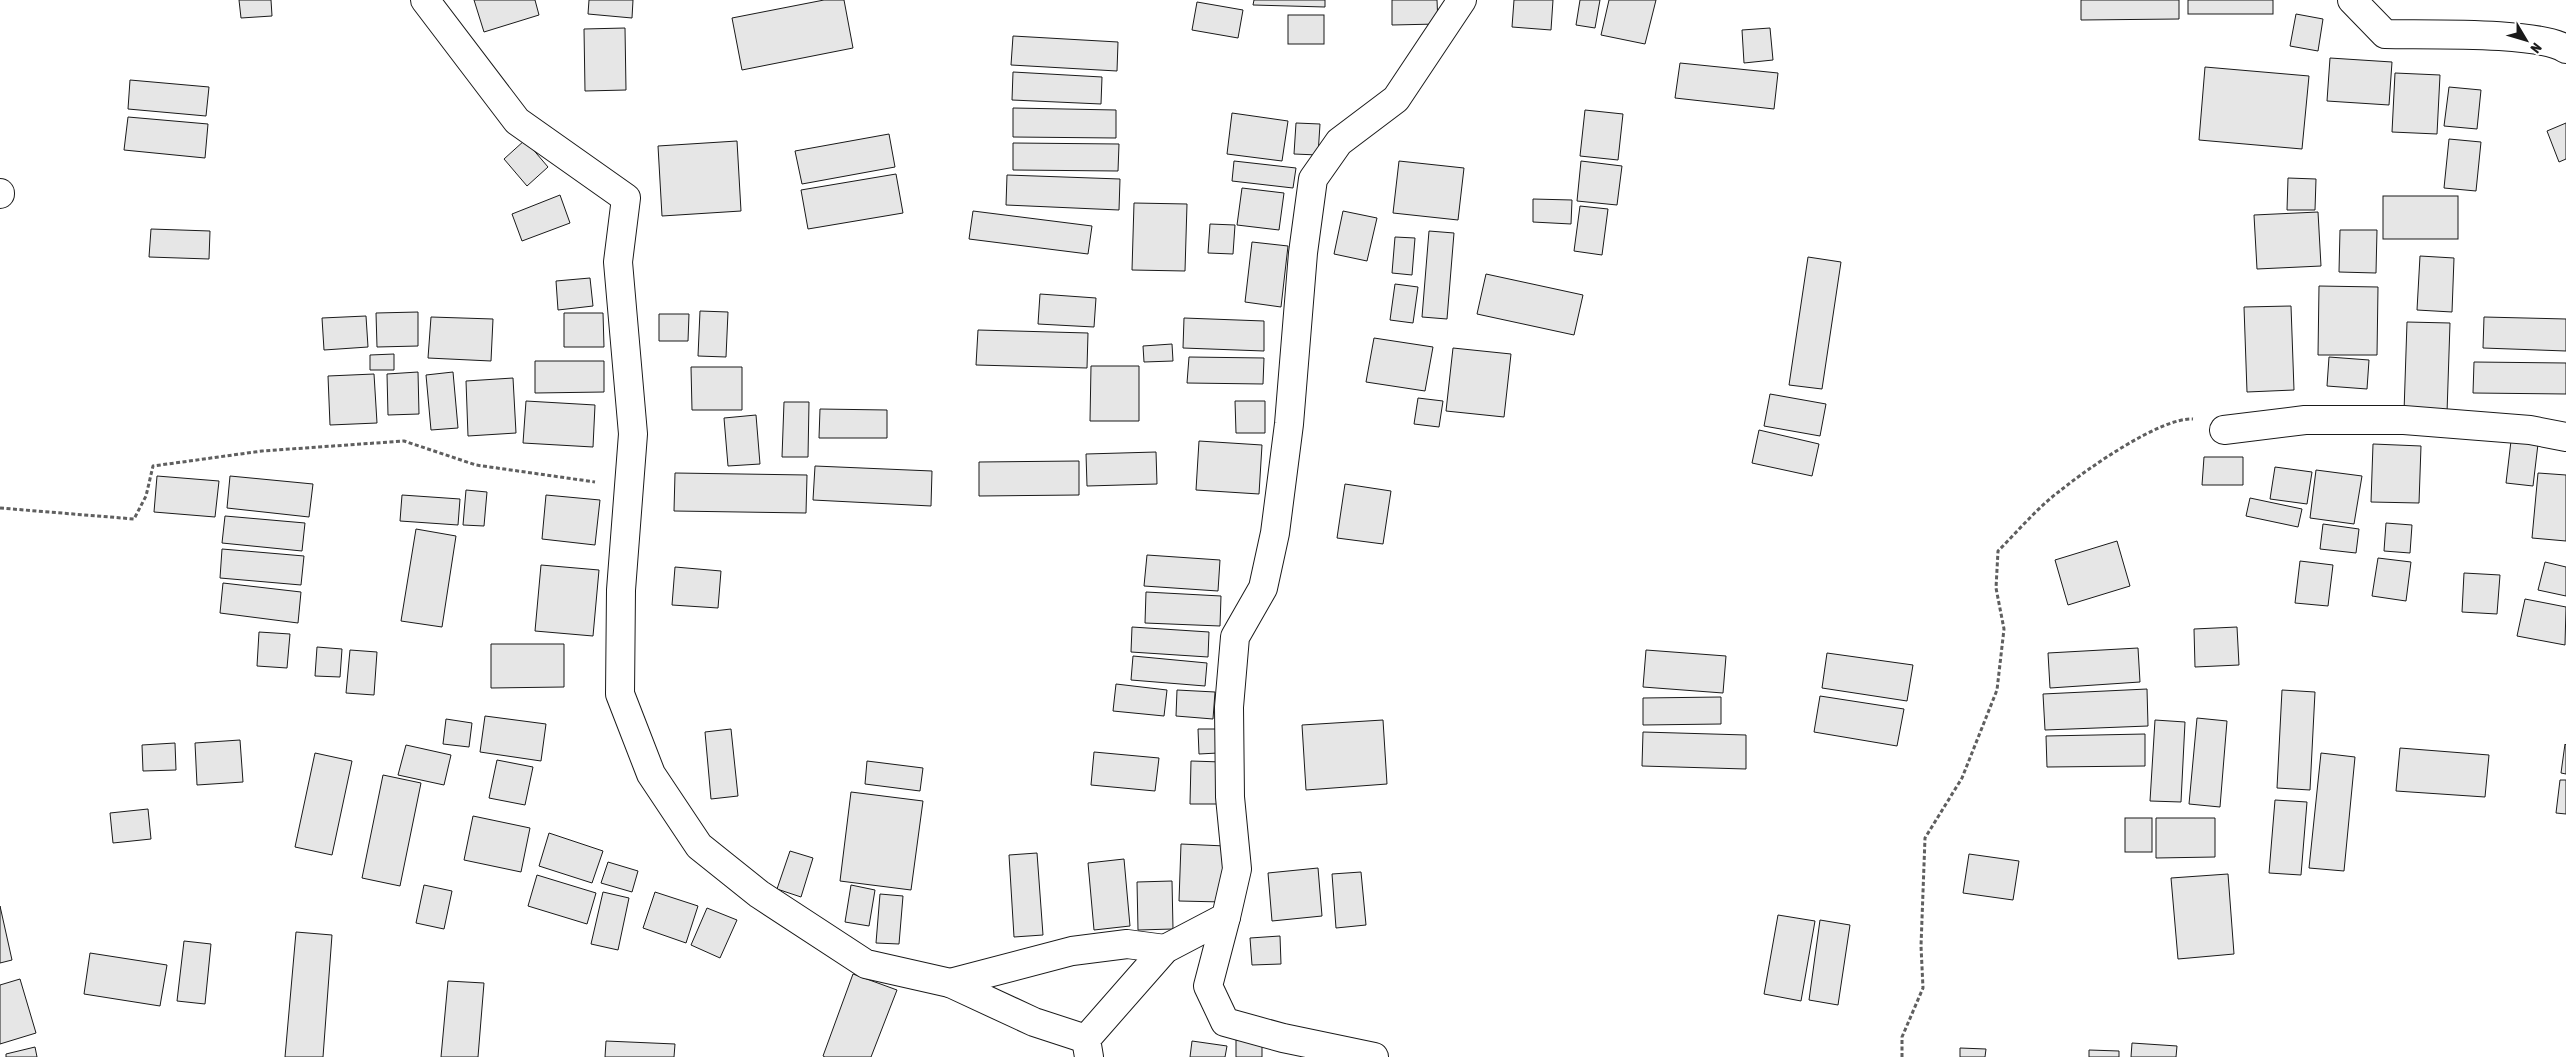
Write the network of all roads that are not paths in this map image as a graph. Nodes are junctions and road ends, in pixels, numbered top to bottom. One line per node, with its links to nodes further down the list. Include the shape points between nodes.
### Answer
1 (426, 0): 9 (street, via 518,121 626,198 618,262 633,434 621,590 620,694 651,774 700,846 759,894 866,964)
2 (1462, 0): 7 (street, via 1396,99 1339,142 1313,179 1289,424 1274,533 1263,588 1235,637 1229,716 1230,797 1237,869)
3 (2352, 0): 4 (street, via 2385,34 2518,38 2556,43)
4 (2566, 49)
5 (2224, 430): 6 (street, via 2306,420 2404,420 2530,430)
6 (2566, 437)
7 (1226, 917): 8 (street); 11 (street, via 1208,986 1224,1022)
8 (1165, 948): 9 (street, via 1127,944 1072,951); 10 (street)
9 (950, 983): 10 (street)
10 (1087, 1048)
11 (1374, 1057)

